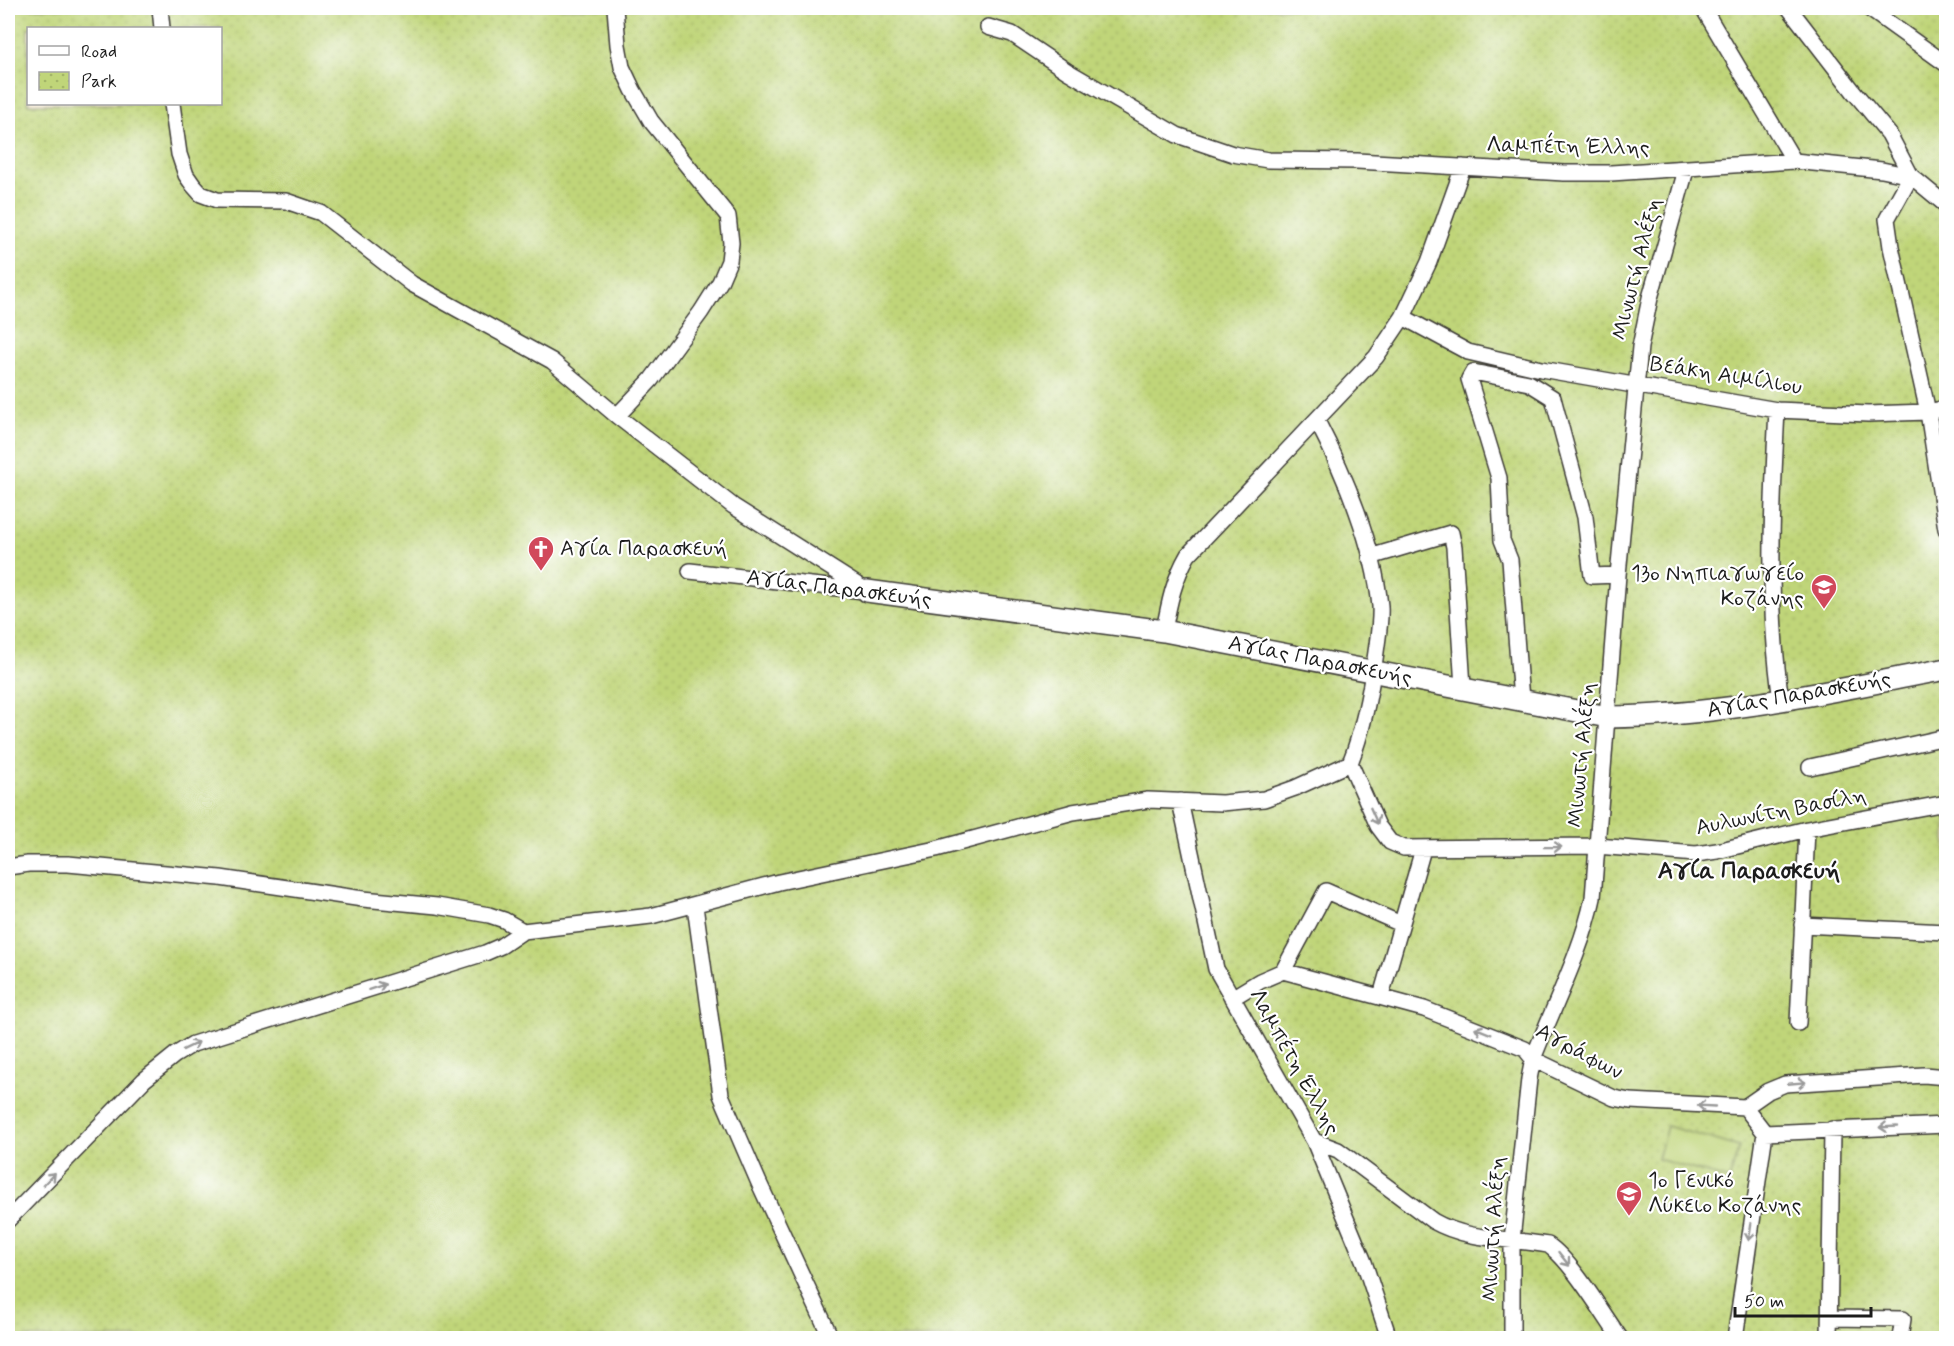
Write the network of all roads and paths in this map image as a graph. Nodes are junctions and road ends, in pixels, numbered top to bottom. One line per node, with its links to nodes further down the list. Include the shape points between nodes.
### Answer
1 (160, 8): 6 (street)
2 (615, 8): 20 (street, via 622,67 633,90 651,120 728,216 731,243 729,261 714,292 651,380)
3 (1703, 8): 10 (street)
4 (1789, 8): 13 (street, via 1889,134)
5 (1868, 8): 8 (street)
6 (162, 27)
7 (988, 27): 11 (street, via 1012,34 1177,135 1233,154 1268,160)
8 (1947, 64)
9 (172, 105): 20 (street, via 179,154 186,175 201,194 217,200 286,201 321,213 412,284 552,361)
10 (1794, 161): 12 (street, Λαμπέτη Έλλης); 13 (street, Λαμπέτη Έλλης)
11 (1463, 166): 12 (street, Λαμπέτη Έλλης, via 1564,173); 15 (street, Λαμπέτη Έλλης, via 1430,262)
12 (1686, 170): 16 (street, Μινωτή Αλέξη, via 1650,298)
13 (1911, 176): 14 (street); 19 (street, via 1887,219)
14 (1947, 205)
15 (1403, 317): 16 (street, Βεάκη Αιμίλιου, via 1468,352); 21 (street, Λαμπέτη Έλλης, via 1376,357)
16 (1636, 385): 18 (street, Βεάκη Αιμίλιου); 25 (street, Μινωτή Αλέξη)
17 (1947, 408): 19 (street, Βεάκη Αιμίλιου)
18 (1777, 410): 19 (street, Βεάκη Αιμίλιου); 32 (street, via 1772,573)
19 (1928, 412): 22 (street)
20 (617, 416): 26 (street, via 733,506)
21 (1317, 421): 23 (street, via 1338,461); 27 (street, Λαμπέτη Έλλης, via 1188,555 1177,574)
22 (1947, 529)
23 (1370, 557): 29 (street, via 1380,608); 30 (street, via 1451,533)
24 (690, 571): 26 (street, Αγίας Παρασκευής)
25 (1618, 575): 31 (street, via 1592,576 1585,517 1553,398 1529,383 1473,372 1469,379 1499,478 1502,540 1510,560); 33 (street, Μινωτή Αλέξη)
26 (867, 591): 27 (street, Αγίας Παρασκευής)
27 (1164, 631): 29 (street, Αγίας Παρασκευής)
28 (1947, 669): 32 (street, Αγίας Παρασκευής)
29 (1374, 671): 30 (street, Αγίας Παρασκευής); 35 (street)
30 (1463, 687): 31 (street, Αγίας Παρασκευής)
31 (1521, 700): 33 (street, Αγίας Παρασκευής)
32 (1781, 700): 33 (street, Αγίας Παρασκευής, via 1711,711)
33 (1608, 717): 40 (street, Μινωτή Αλέξη)
34 (1947, 737): 36 (street)
35 (1350, 763): 37 (street, via 1264,799); 41 (street, Αυλωνίτη Βασίλη, one-way to 41, via 1389,842)
36 (1810, 767)
37 (1180, 801): 43 (street, via 1148,800 1073,812); 50 (street, Λαμπέτη Έλλης, via 1216,969)
38 (1947, 803): 39 (street, Αυλωνίτη Βασίλη)
39 (1807, 829): 40 (street, Αυλωνίτη Βασίλη, via 1695,854); 45 (street)
40 (1597, 846): 41 (street, Αυλωνίτη Βασίλη, one-way to 40); 52 (street, Μινωτή Αλέξη, via 1589,917)
41 (1423, 849): 44 (street)
42 (8, 867): 46 (street, via 68,864 220,878 489,915)
43 (695, 906): 46 (street, via 620,921); 62 (street, via 721,1095)
44 (1401, 924): 48 (street, via 1326,891); 49 (street)
45 (1802, 925): 47 (street); 51 (street)
46 (523, 931): 59 (street, one-way to 46, via 144,1080 193,1044 485,953)
47 (1947, 932)
48 (1283, 971): 49 (street, Αγράφων); 50 (street)
49 (1381, 996): 52 (street, Αγράφων, one-way to 49, via 1515,1044)
50 (1232, 998): 58 (street, Λαμπέτη Έλλης)
51 (1798, 1023)
52 (1533, 1059): 54 (street, Αγράφων, one-way to 52, via 1614,1098); 60 (street, Μινωτή Αλέξη)
53 (1947, 1077): 54 (street, one-way to 53, via 1785,1084)
54 (1745, 1107): 57 (street)
55 (1947, 1125): 56 (street, one-way to 56)
56 (1832, 1129): 57 (street); 61 (street)
57 (1765, 1133): 66 (street, one-way to 66)
58 (1314, 1141): 60 (street, via 1338,1150 1446,1228 1466,1235); 63 (street, Λαμπέτη Έλλης, via 1364,1262)
59 (8, 1220)
60 (1512, 1240): 64 (street, Μινωτή Αλέξη); 65 (street, one-way to 65, via 1548,1245 1557,1251)
61 (1830, 1318): 67 (street); 68 (street, via 1904,1319)
62 (831, 1338)
63 (1389, 1338)
64 (1512, 1338)
65 (1620, 1338)
66 (1735, 1338)
67 (1829, 1338)
68 (1900, 1338)

